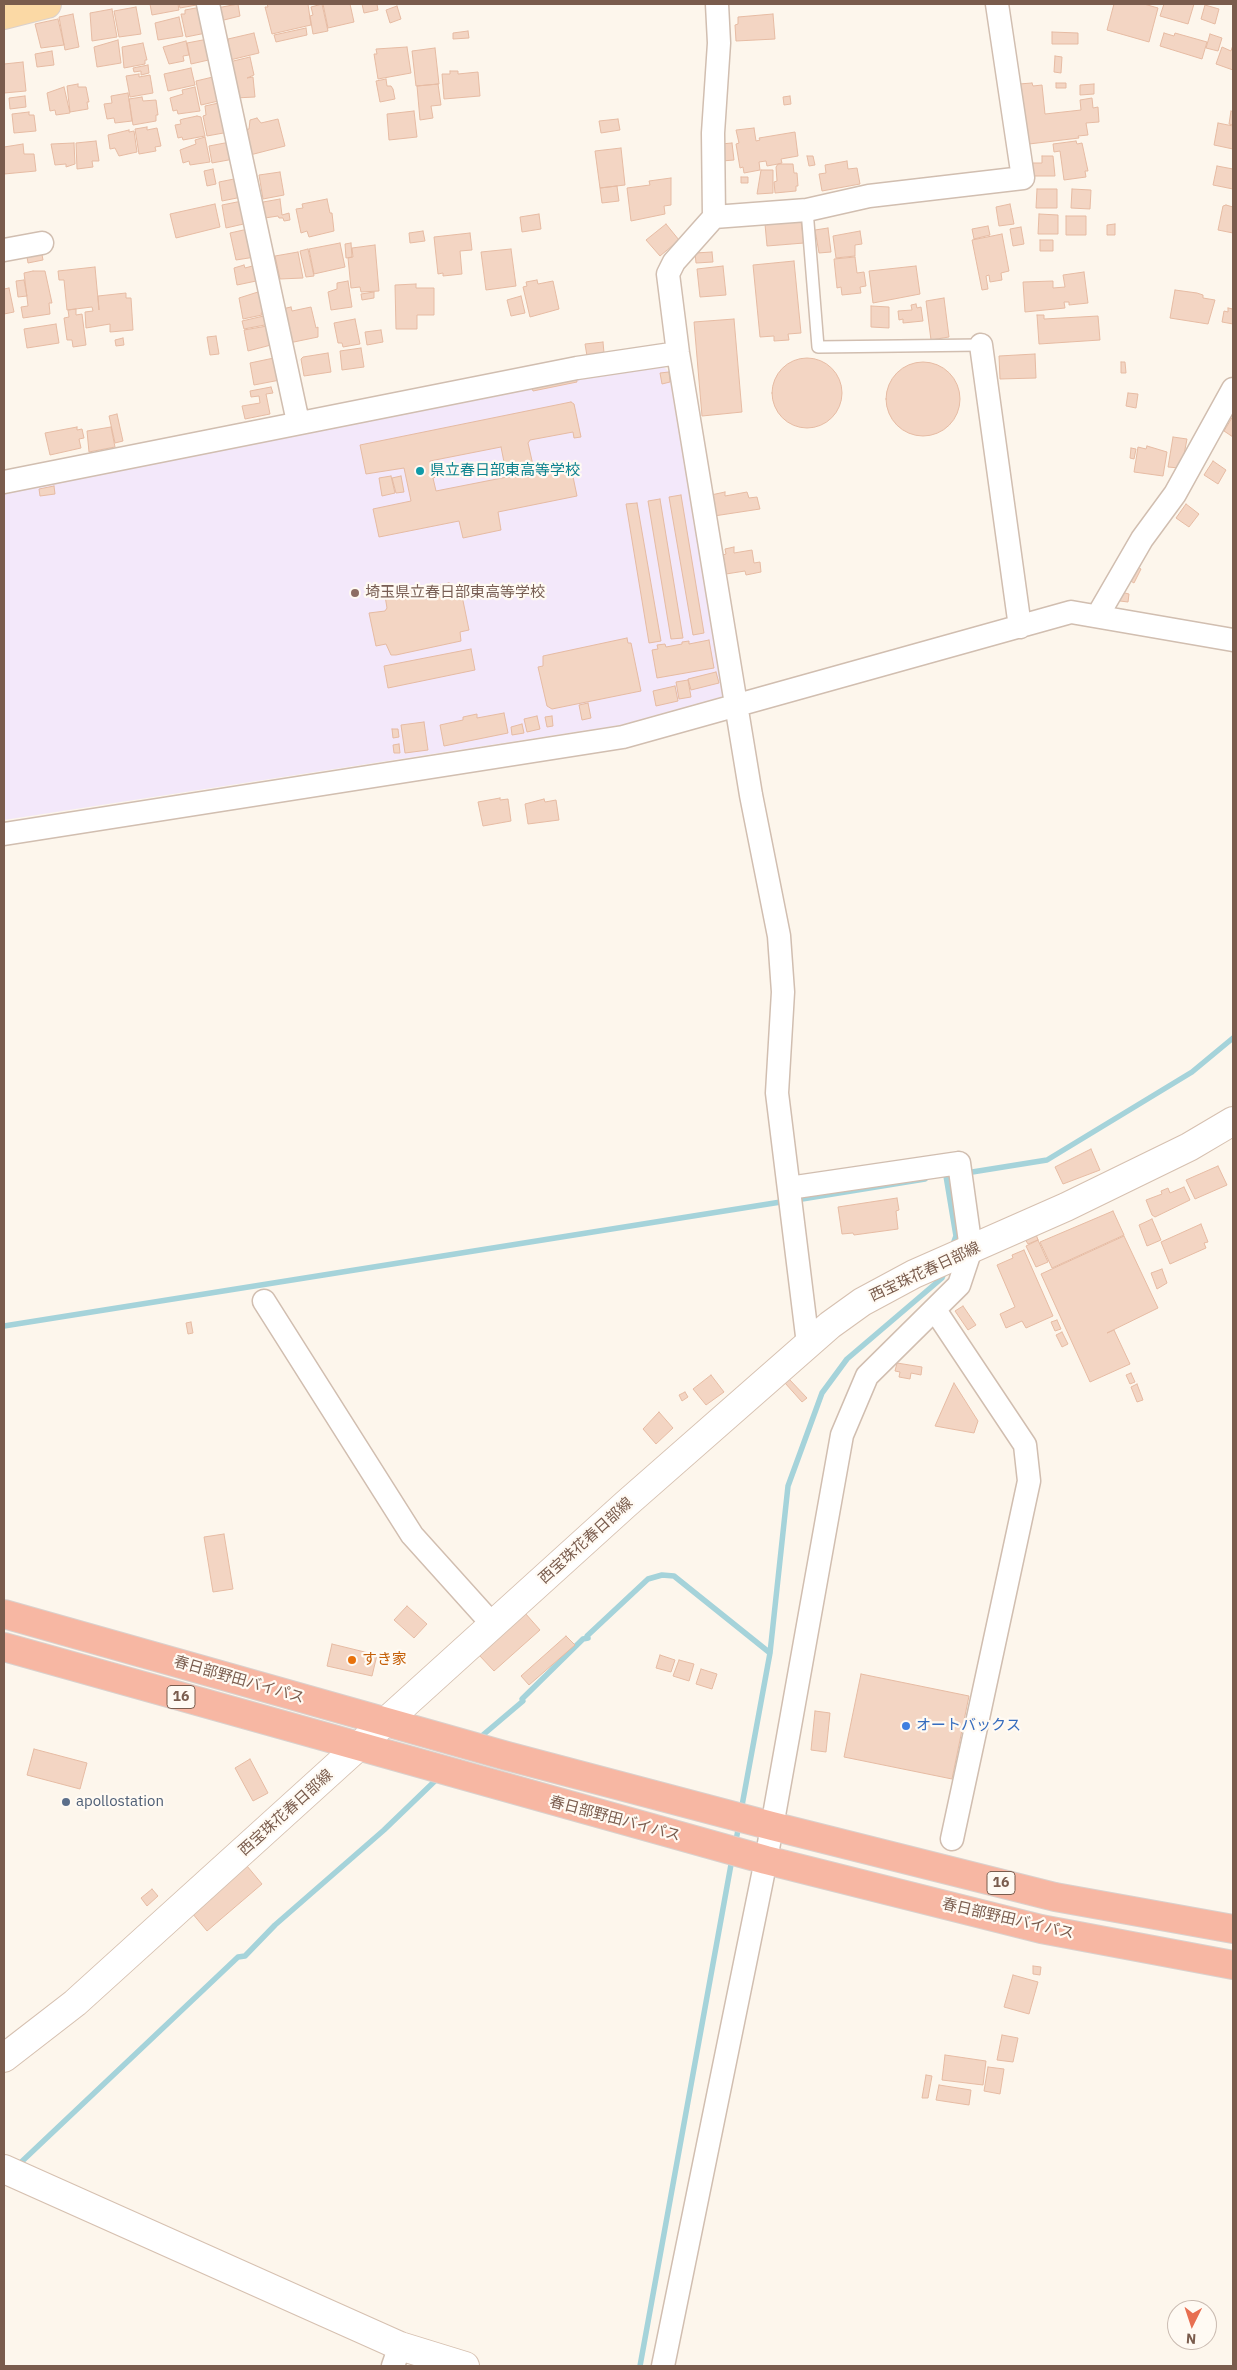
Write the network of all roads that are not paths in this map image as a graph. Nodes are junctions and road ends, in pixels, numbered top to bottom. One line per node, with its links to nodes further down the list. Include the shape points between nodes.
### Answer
1 (208, 4): 11 (street)
2 (718, 4): 5 (street, via 713,132)
3 (997, 4): 4 (street, via 1023,178 870,196)
4 (807, 210): 5 (street); 8 (lane, via 818,346)
5 (714, 218): 9 (street, via 674,262 668,274)
6 (42, 243): 7 (street)
7 (4, 250)
8 (981, 345): 14 (street)
9 (678, 353): 11 (street, via 577,368); 16 (street)
10 (1233, 389): 13 (street, via 1176,494 1142,539)
11 (298, 422): 12 (street)
12 (4, 482)
13 (1098, 615): 14 (street, via 1071,612); 15 (street)
14 (1020, 626): 16 (street)
15 (1233, 640)
16 (737, 707): 17 (street, via 623,737); 19 (street, via 778,936 783,992 777,1093)
17 (4, 834)
18 (1233, 1121): 20 (main road, 西宝珠花春日部線, via 1189,1147 1066,1207)
19 (789, 1188): 20 (street, via 958,1163); 23 (street)
20 (966, 1251): 22 (street, via 960,1285); 23 (main road, 西宝珠花春日部線, via 862,1302)
21 (264, 1301): 25 (street, via 412,1535)
22 (935, 1310): 29 (street, via 867,1376 842,1435); 30 (street, via 1025,1445 1029,1481)
23 (808, 1344): 25 (main road, 西宝珠花春日部線)
24 (4, 1614): 27 (highway, 春日部野田バイパス / 16)
25 (493, 1625): 27 (main road, 西宝珠花春日部線)
26 (4, 1647): 28 (highway, 春日部野田バイパス / 16)
27 (387, 1722): 28 (main road, 西宝珠花春日部線); 29 (highway, 春日部野田バイパス / 16)
28 (359, 1747): 31 (highway, 春日部野田バイパス / 16); 34 (main road, 西宝珠花春日部線, via 75,2003)
29 (772, 1826): 31 (street); 32 (highway, 春日部野田バイパス / 16, via 1055,1896)
30 (952, 1839)
31 (766, 1860): 33 (highway, 春日部野田バイパス / 16, via 1041,1929); 38 (street)
32 (1233, 1929)
33 (1233, 1965)
34 (4, 2058)
35 (4, 2169): 36 (main road)
36 (396, 2356): 37 (main road)
37 (465, 2366)
38 (663, 2366)

